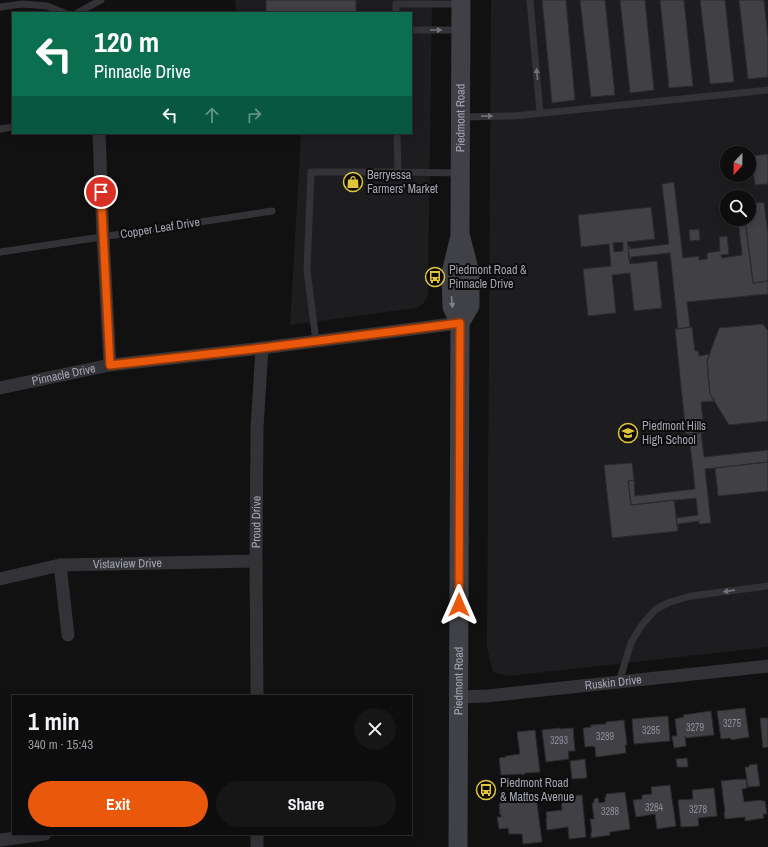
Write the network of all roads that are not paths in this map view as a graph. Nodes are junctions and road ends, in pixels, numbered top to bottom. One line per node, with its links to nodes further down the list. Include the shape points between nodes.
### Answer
1 (100, 0): 6 (lane)
2 (530, 0): 11 (lane, one-way to 2)
3 (461, 2): 7 (lane, via 396,4); 9 (main road, Piedmont Road)
4 (0, 7): 5 (lane, via 22,4 46,6)
5 (62, 12)
6 (79, 12)
7 (396, 12)
8 (412, 30): 9 (lane, one-way to 9)
9 (462, 30): 12 (main road, Piedmont Road)
10 (768, 90): 11 (lane)
11 (540, 113): 12 (lane, one-way to 11)
12 (461, 117): 18 (main road, Piedmont Road)
13 (12, 127): 14 (lane)
14 (0, 129)
15 (99, 134): 20 (street)
16 (398, 134): 17 (lane)
17 (398, 172): 18 (lane); 23 (lane, via 312,172 307,270)
18 (460, 173): 22 (main road, Piedmont Road, via 460,236 452,273 452,306)
19 (272, 212): 20 (lane, Copper Leaf Drive)
20 (103, 237): 21 (lane, Copper Leaf Drive); 25 (street)
21 (0, 252)
22 (460, 323): 23 (street, Pinnacle Drive); 35 (main road, Piedmont Road)
23 (316, 342): 24 (street, Pinnacle Drive)
24 (262, 348): 25 (street, Pinnacle Drive); 27 (street, Proud Drive, via 257,428)
25 (110, 365): 26 (street, Pinnacle Drive)
26 (0, 388)
27 (256, 561): 28 (street, Vistaview Drive); 34 (street, Proud Drive)
28 (60, 566): 29 (street, Vistaview Drive); 31 (street)
29 (0, 578)
30 (768, 586): 33 (lane, one-way to 33, via 691,596 656,609 641,626 631,643)
31 (68, 635)
32 (768, 666): 33 (street, Ruskin Drive)
33 (619, 682): 35 (street, Ruskin Drive)
34 (257, 695)
35 (459, 697): 40 (main road, Piedmont Road)
36 (38, 835): 38 (street)
37 (257, 835): 39 (street)
38 (0, 840)
39 (257, 847)
40 (458, 847)

